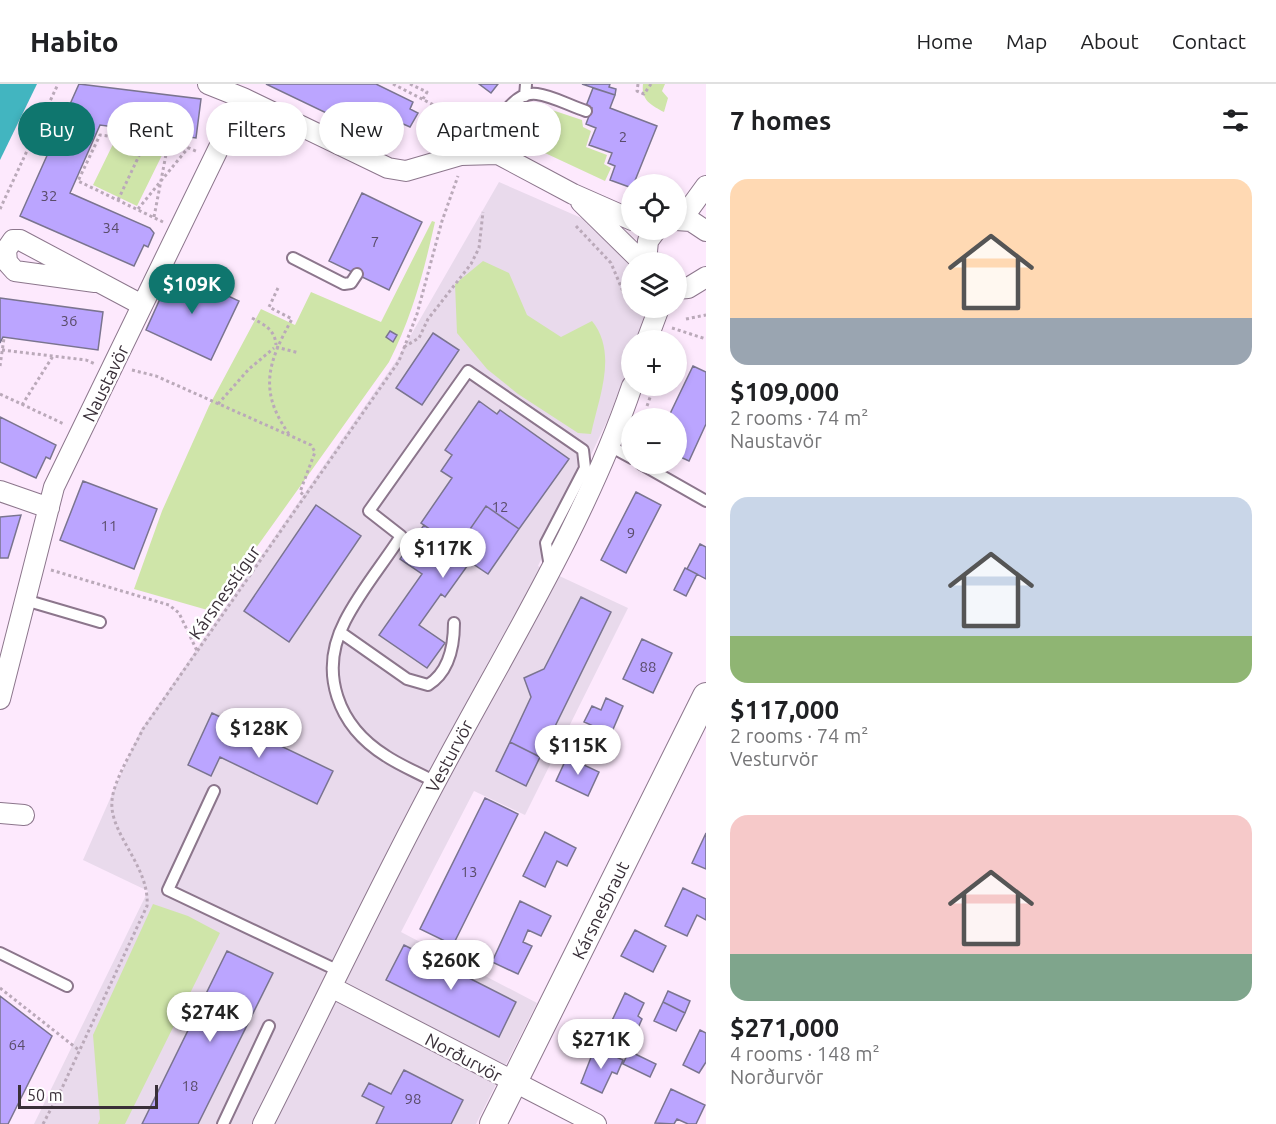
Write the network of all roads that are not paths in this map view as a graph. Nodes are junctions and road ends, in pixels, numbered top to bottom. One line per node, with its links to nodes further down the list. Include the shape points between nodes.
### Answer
1 (208, 84): 3 (street)
2 (526, 84): 4 (lane)
3 (233, 92): 7 (street, via 388,168 406,171); 21 (street, Naustavör, via 213,159)
4 (525, 96): 5 (lane); 6 (lane, via 535,93)
5 (517, 102)
6 (585, 111)
7 (467, 156)
8 (503, 156): 10 (street)
9 (706, 186): 11 (street)
10 (573, 194): 12 (street); 15 (street)
11 (687, 209)
12 (621, 215)
13 (687, 220): 14 (street)
14 (706, 231)
15 (634, 252)
16 (293, 258): 17 (lane, via 344,284 351,283)
17 (357, 274)
18 (706, 277): 20 (street)
19 (95, 282): 21 (street)
20 (687, 288)
21 (142, 305): 28 (street, Naustavör, via 54,487)
22 (628, 396): 23 (street, Vesturvör)
23 (608, 445): 24 (lane); 29 (street, Vesturvör)
24 (621, 452)
25 (659, 474): 27 (lane)
26 (0, 491): 28 (street)
27 (706, 501)
28 (49, 508): 30 (street, Naustavör)
29 (550, 568): 33 (lane, via 546,543 585,468 583,450 468,371 369,512 401,536); 36 (street, Vesturvör)
30 (25, 600): 31 (lane); 35 (street, Naustavör)
31 (100, 622)
32 (454, 623): 33 (lane, via 454,646 436,680 428,685 407,679)
33 (340, 632): 36 (lane, via 332,665 334,689 343,714 385,756)
34 (706, 696): 44 (street, Kársnesbraut)
35 (0, 699)
36 (435, 782): 41 (street, Vesturvör)
37 (214, 791): 41 (lane, via 168,890)
38 (0, 813): 39 (street)
39 (24, 815)
40 (0, 953): 42 (lane)
41 (337, 980): 44 (street, Norðurvör); 46 (street, Vesturvör)
42 (67, 986)
43 (269, 1026): 45 (lane)
44 (513, 1083): 47 (street, Kársnesbraut); 48 (street, Norðurvör)
45 (223, 1124)
46 (263, 1124)
47 (492, 1124)
48 (596, 1124)

